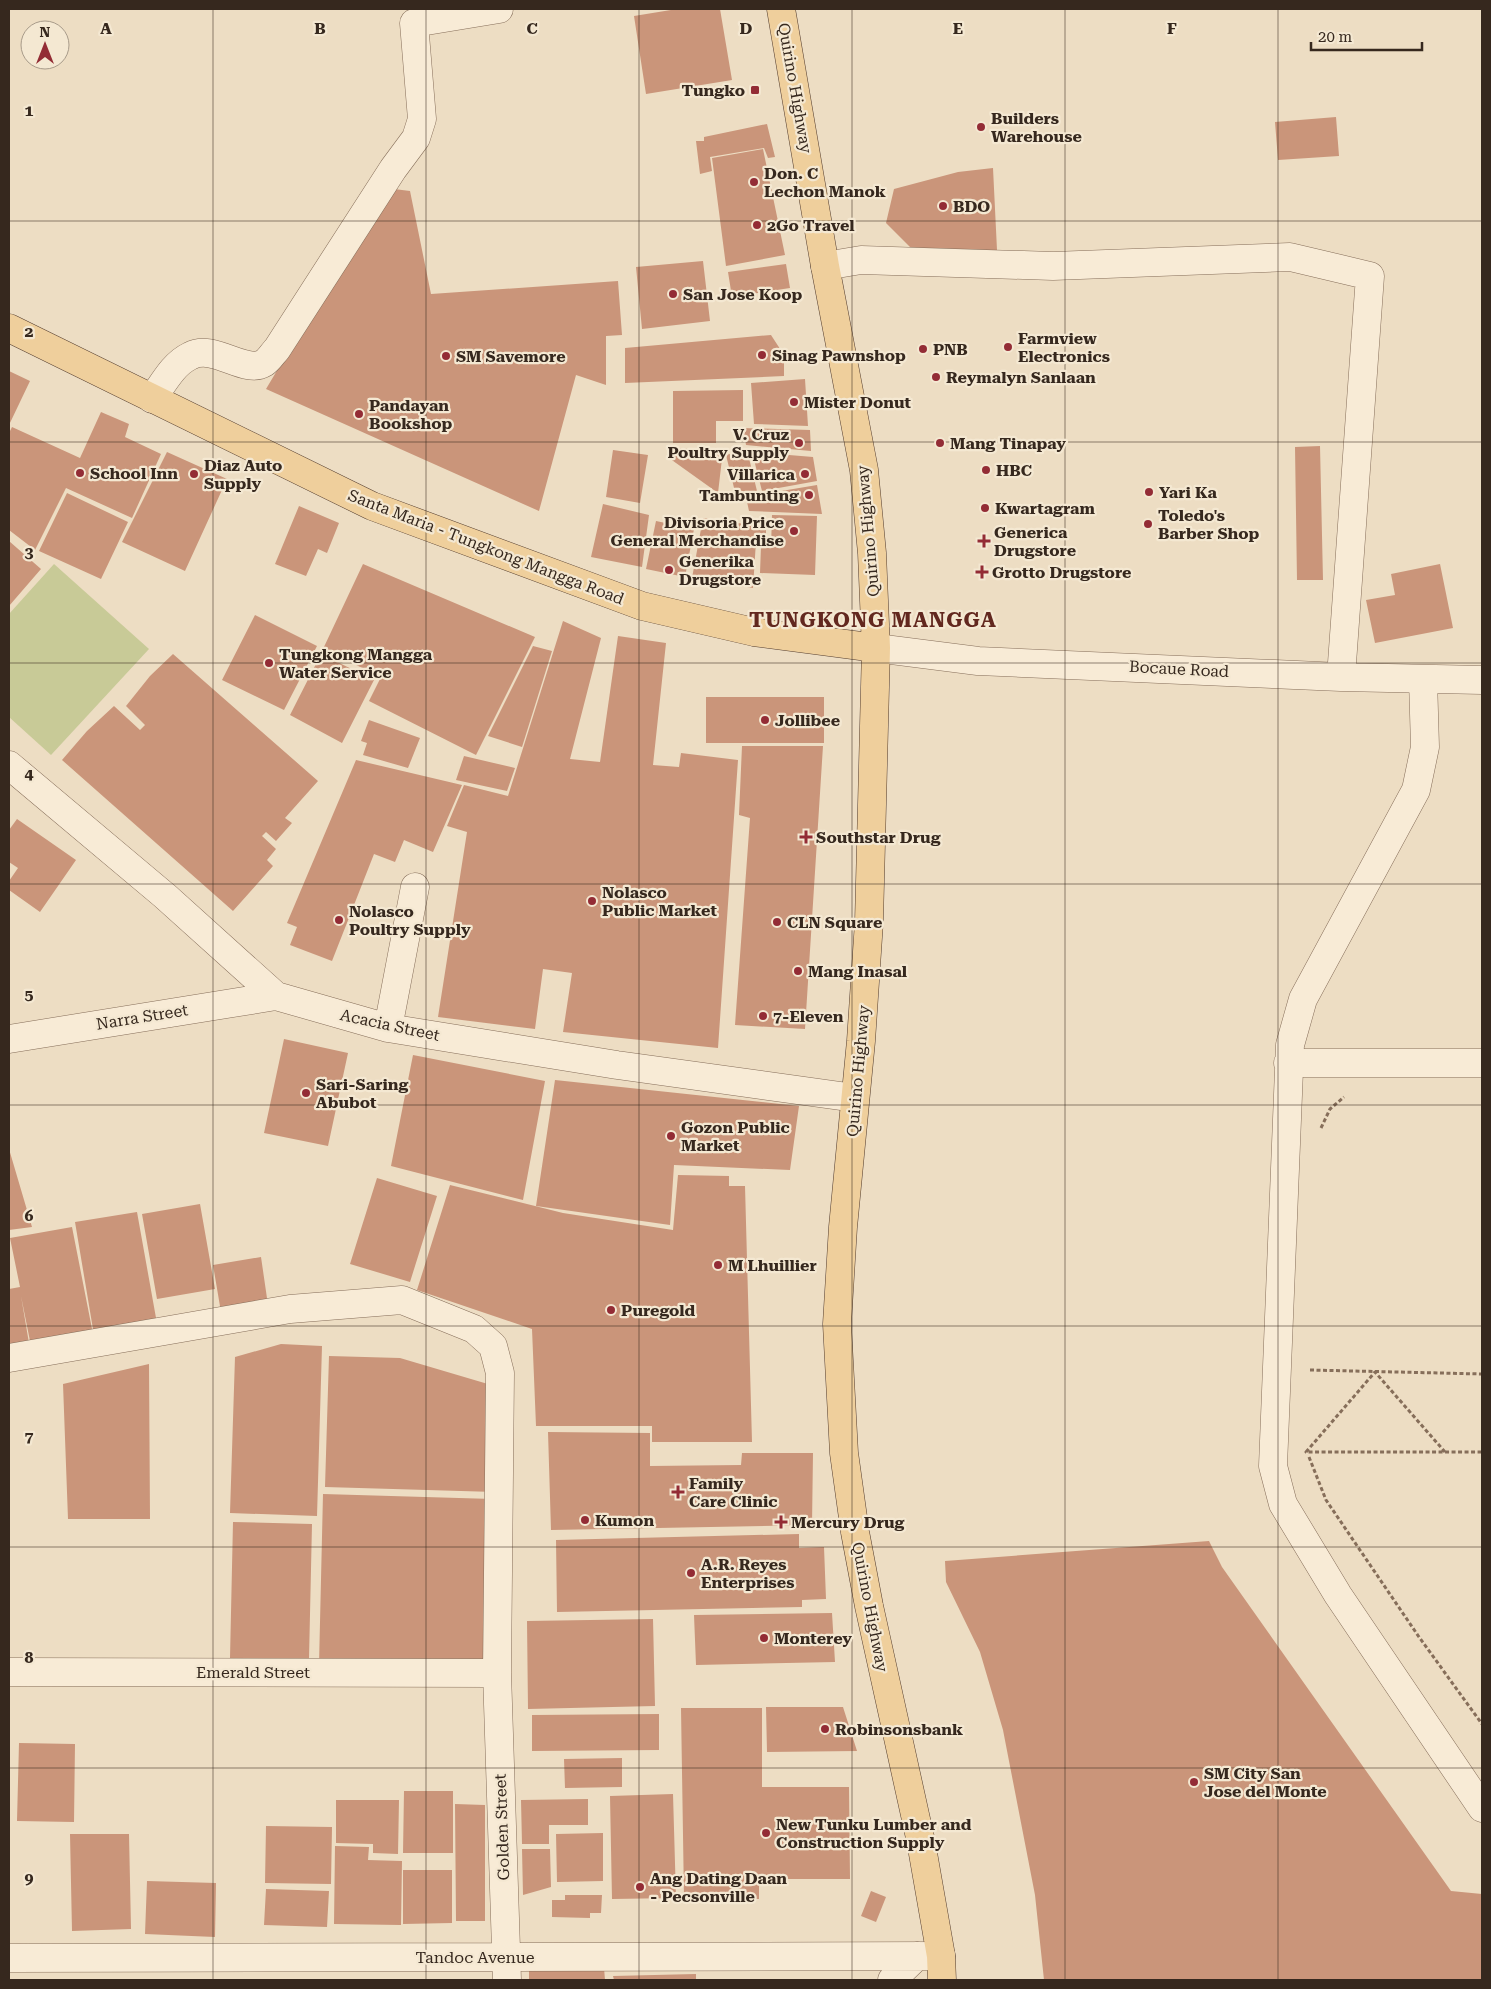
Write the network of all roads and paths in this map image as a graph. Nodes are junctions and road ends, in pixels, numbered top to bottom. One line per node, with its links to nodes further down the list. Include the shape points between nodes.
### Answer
1 (500, 9): 5 (street, via 414,23 422,119 416,138 277,349 263,363 251,366 210,352 191,355 178,364)
2 (781, 9): 3 (main road, Quirino Highway)
3 (825, 266): 6 (main road, Quirino Highway, via 864,470); 7 (street, via 861,260 1053,266 1290,257 1370,276)
4 (9, 328): 5 (main road, Santa Maria - Tungkong Mangga Road)
5 (152, 399): 6 (main road, Santa Maria - Tungkong Mangga Road, via 372,506 642,606 754,632)
6 (876, 648): 7 (street, Bocaue Road, via 978,660); 18 (main road, Quirino Highway, via 869,922)
7 (1340, 677): 8 (street, Bocaue Road)
8 (1423, 679): 9 (street, Bocaue Road); 15 (street, via 1425,748 1416,790 1303,999)
9 (1482, 680)
10 (9, 765): 12 (street, Acacia Street, via 165,896)
11 (415, 887): 13 (street)
12 (276, 996): 13 (street, Acacia Street); 14 (street, Narra Street)
13 (388, 1028): 18 (street, Acacia Street, via 617,1065)
14 (9, 1039)
15 (1288, 1062): 16 (street); 33 (street, via 1273,1466 1283,1504 1338,1595)
16 (1482, 1063)
17 (1346, 1096): 19 (path, via 1330,1109)
18 (855, 1098): 35 (main road, Quirino Highway, via 837,1324 844,1453 856,1541 921,1842)
19 (1320, 1131)
20 (9, 1358): 31 (street, Golden Street, via 290,1308 402,1300 474,1329 493,1346 500,1373)
21 (1310, 1360): 22 (path)
22 (1309, 1370): 23 (path); 25 (path)
23 (1375, 1372): 24 (path); 27 (path); 28 (path)
24 (1482, 1374)
25 (1309, 1379)
26 (1307, 1442): 27 (path)
27 (1306, 1452): 28 (path); 32 (path, via 1326,1500)
28 (1446, 1452): 29 (path)
29 (1482, 1452)
30 (9, 1672): 31 (street, Emerald Street)
31 (497, 1673): 37 (street, Golden Street)
32 (1482, 1724)
33 (1482, 1808)
34 (9, 1958): 37 (street, Tandoc Avenue)
35 (933, 1964): 36 (street, Tandoc Avenue); 38 (street)
36 (798, 1968): 37 (street, Tandoc Avenue)
37 (507, 1969)
38 (892, 1980)

